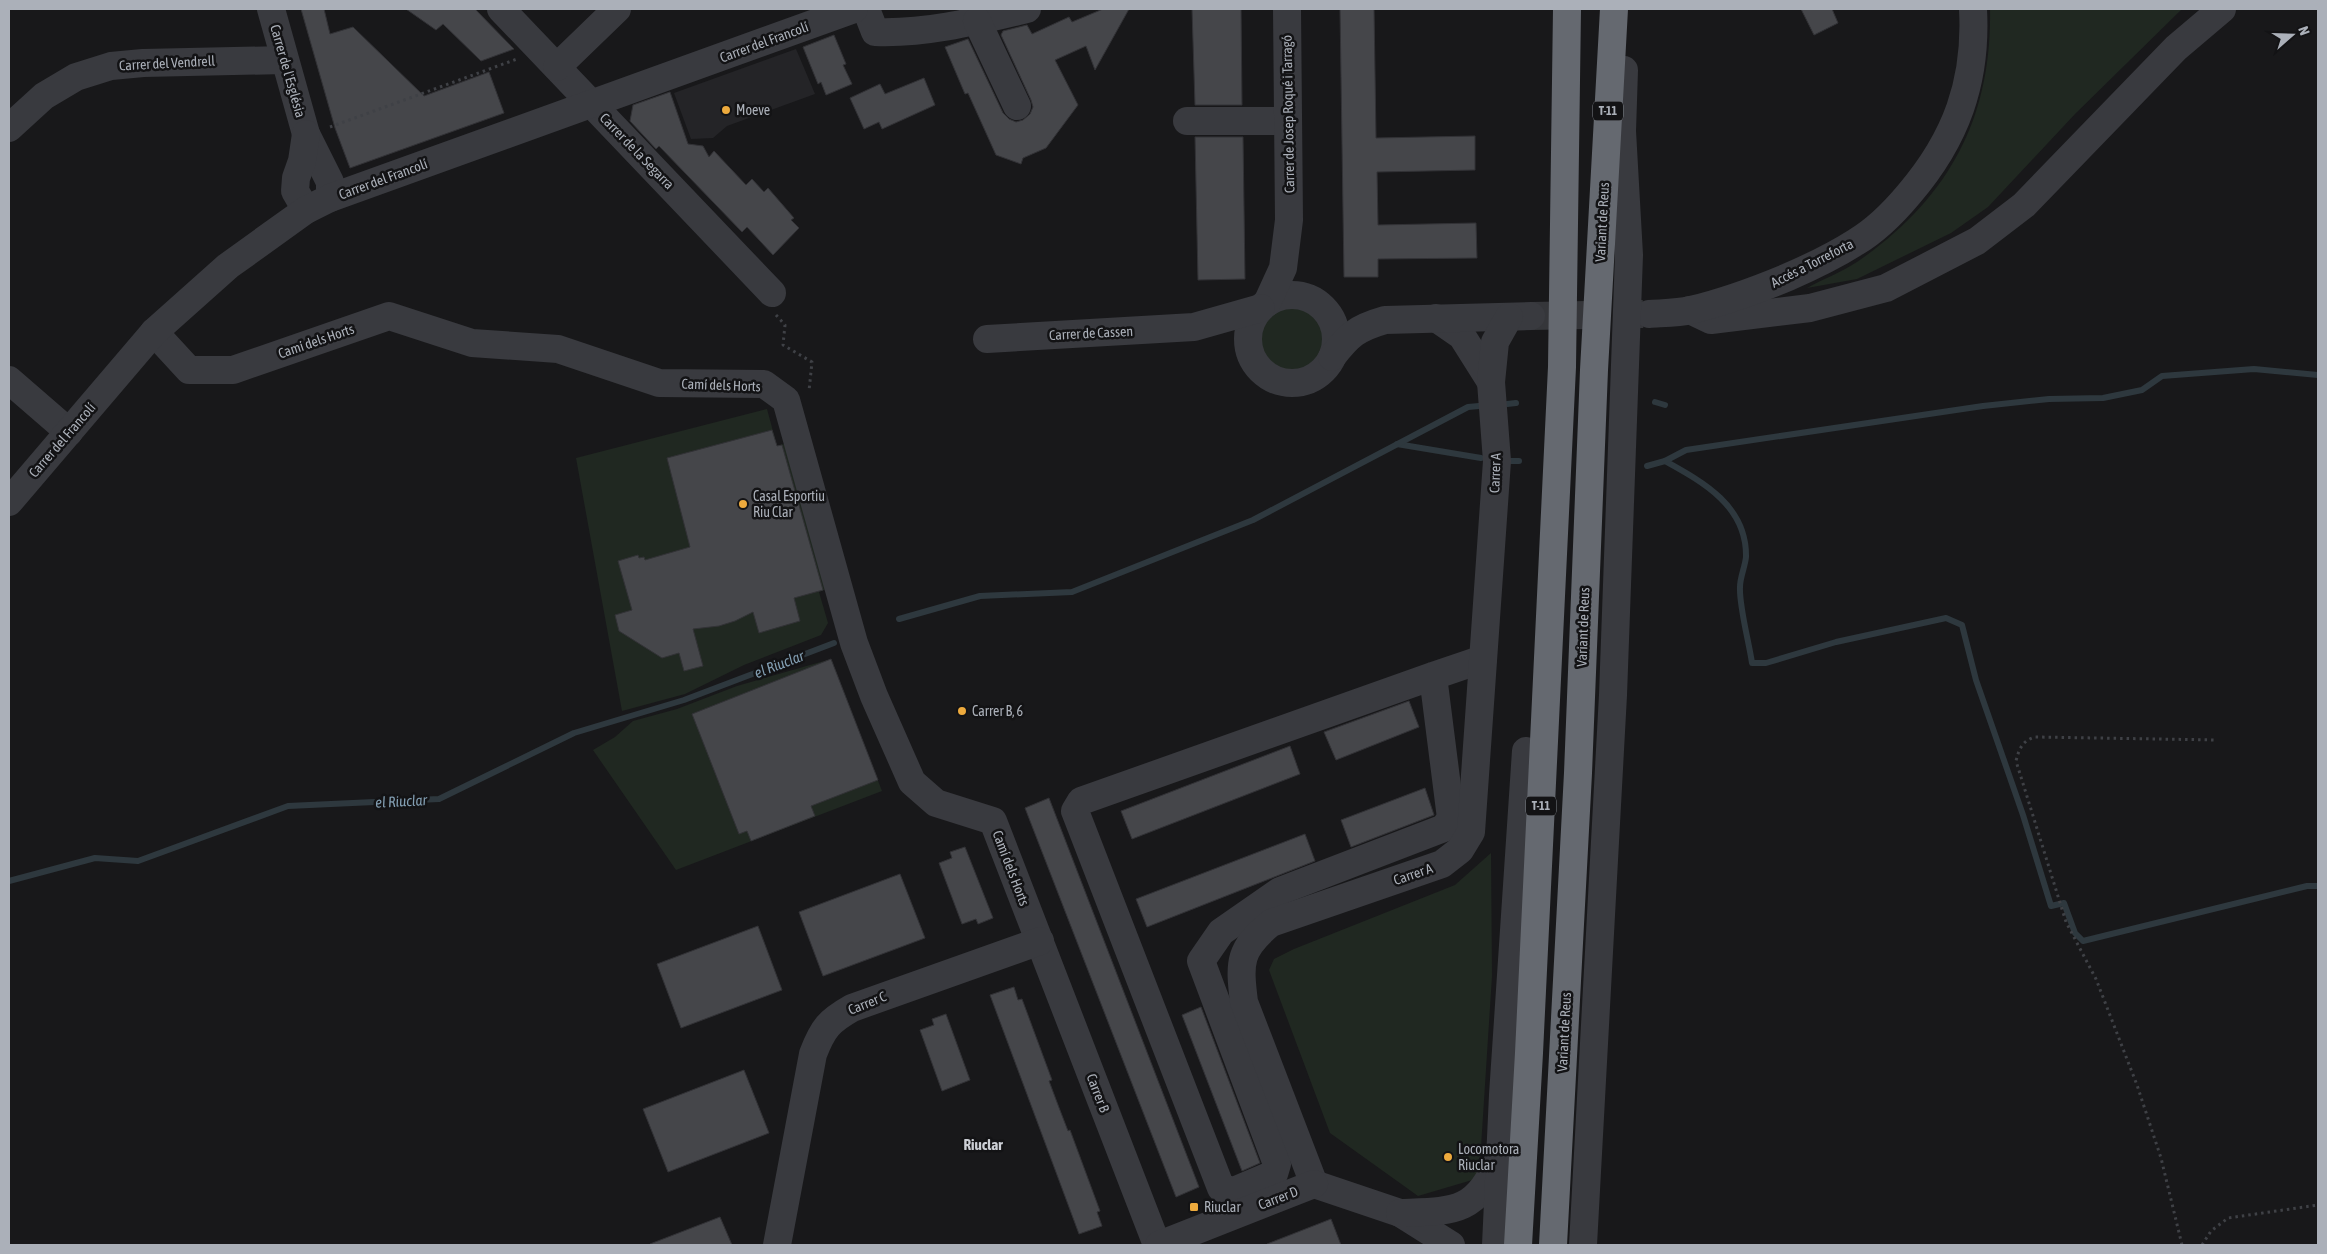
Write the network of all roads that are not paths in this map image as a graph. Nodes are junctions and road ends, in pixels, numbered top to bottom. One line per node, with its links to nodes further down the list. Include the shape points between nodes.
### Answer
1 (270, 9): 13 (street, Carrer de l'Església)
2 (501, 9): 15 (street, Carrer de la Segarra)
3 (617, 9): 15 (street)
4 (854, 9): 16 (street, Carrer del Francolí)
5 (866, 9): 12 (street, via 875,32 906,33)
6 (1027, 9): 12 (street)
7 (1287, 9): 19 (street, Carrer de Josep Roqué i Tarragó)
8 (1567, 9): 39 (highway, T-11, via 1562,367)
9 (1614, 9): 14 (highway, Variant de Reus / T-11)
10 (1973, 9): 26 (street, Accés a Torreforta, via 1971,64 1953,129 1926,173 1895,210 1857,241 1816,265 1761,288)
11 (2222, 9): 26 (street, via 2176,48 2024,205 1977,241 1886,288 1810,308 1711,320)
12 (977, 21): 17 (street)
13 (284, 60): 20 (street, Carrer del Vendrell, via 112,66 76,77 44,96); 21 (street, Carrer de l'Església, via 318,130 295,191)
14 (1618, 64): 52 (highway, Variant de Reus / T-11, via 1594,370 1578,773); 53 (street, via 1629,255 1613,695)
15 (557, 67): 16 (street, Carrer de la Segarra)
16 (592, 104): 21 (street, Carrer del Francolí); 23 (street, Carrer de la Segarra)
17 (1017, 106)
18 (1187, 121): 19 (street)
19 (1287, 121): 22 (street, Carrer de Josep Roqué i Tarragó)
20 (9, 128)
21 (318, 204): 31 (street, Carrer del Francolí, via 228,266)
22 (1289, 220): 24 (street, Carrer de Josep Roqué i Tarragó, via 1300,269); 25 (street, Carrer de Josep Roqué i Tarragó, via 1283,268)
23 (772, 292)
24 (1318, 304): 25 (street, via 1300,296 1283,296); 29 (street); 34 (street, via 1329,315 1335,329)
25 (1264, 305): 30 (street, Carrer de Cassen); 33 (street, via 1253,318 1248,331)
26 (1690, 310): 27 (street, Accés a Torreforta)
27 (1649, 314)
28 (1436, 318): 29 (street); 36 (street, Carrer A, via 1462,336); 36 (street, Carrer A, via 1520,316 1495,342)
29 (1385, 320): 34 (street, via 1348,336)
30 (1194, 327): 32 (street, Carrer de Cassen); 33 (street, Carrer de Cassen, via 1231,334)
31 (154, 332): 37 (street, Carrer del Francolí); 43 (street, Camí dels Horts, via 190,370 233,370 389,316 472,343 558,349 659,383 764,384 786,400 854,643 912,782 936,804 993,821)
32 (987, 339)
33 (1248, 345): 34 (street, via 1260,370 1285,383 1313,378)
34 (1332, 357)
35 (9, 380): 37 (street)
36 (1491, 382): 40 (street, Carrer A, via 1497,461)
37 (69, 432): 38 (street, Carrer del Francolí)
38 (9, 502)
39 (1550, 619): 42 (highway, via 1536,624); 51 (highway, T-11)
40 (1483, 659): 41 (street); 45 (street, Carrer A, via 1471,832 1460,850 1442,864 1271,923 1244,952 1241,976 1244,1002)
41 (1433, 676): 41 (street, via 1081,801 1075,812 1221,1188 1234,1191 1274,1174 1277,1164 1201,961 1221,932 1280,891 1444,828 1451,818)
42 (1526, 750): 44 (street)
43 (1040, 941): 47 (street, Carrer C, via 852,1008 833,1019 821,1033 813,1054); 48 (street, Carrer B)
44 (1500, 1156): 46 (street, via 1492,1177 1472,1201 1450,1211); 50 (street)
45 (1314, 1184): 46 (street); 48 (street, Carrer D)
46 (1400, 1213): 49 (street)
47 (777, 1245)
48 (1158, 1245)
49 (1452, 1245)
50 (1496, 1245)
51 (1518, 1245)
52 (1553, 1245)
53 (1583, 1245)

